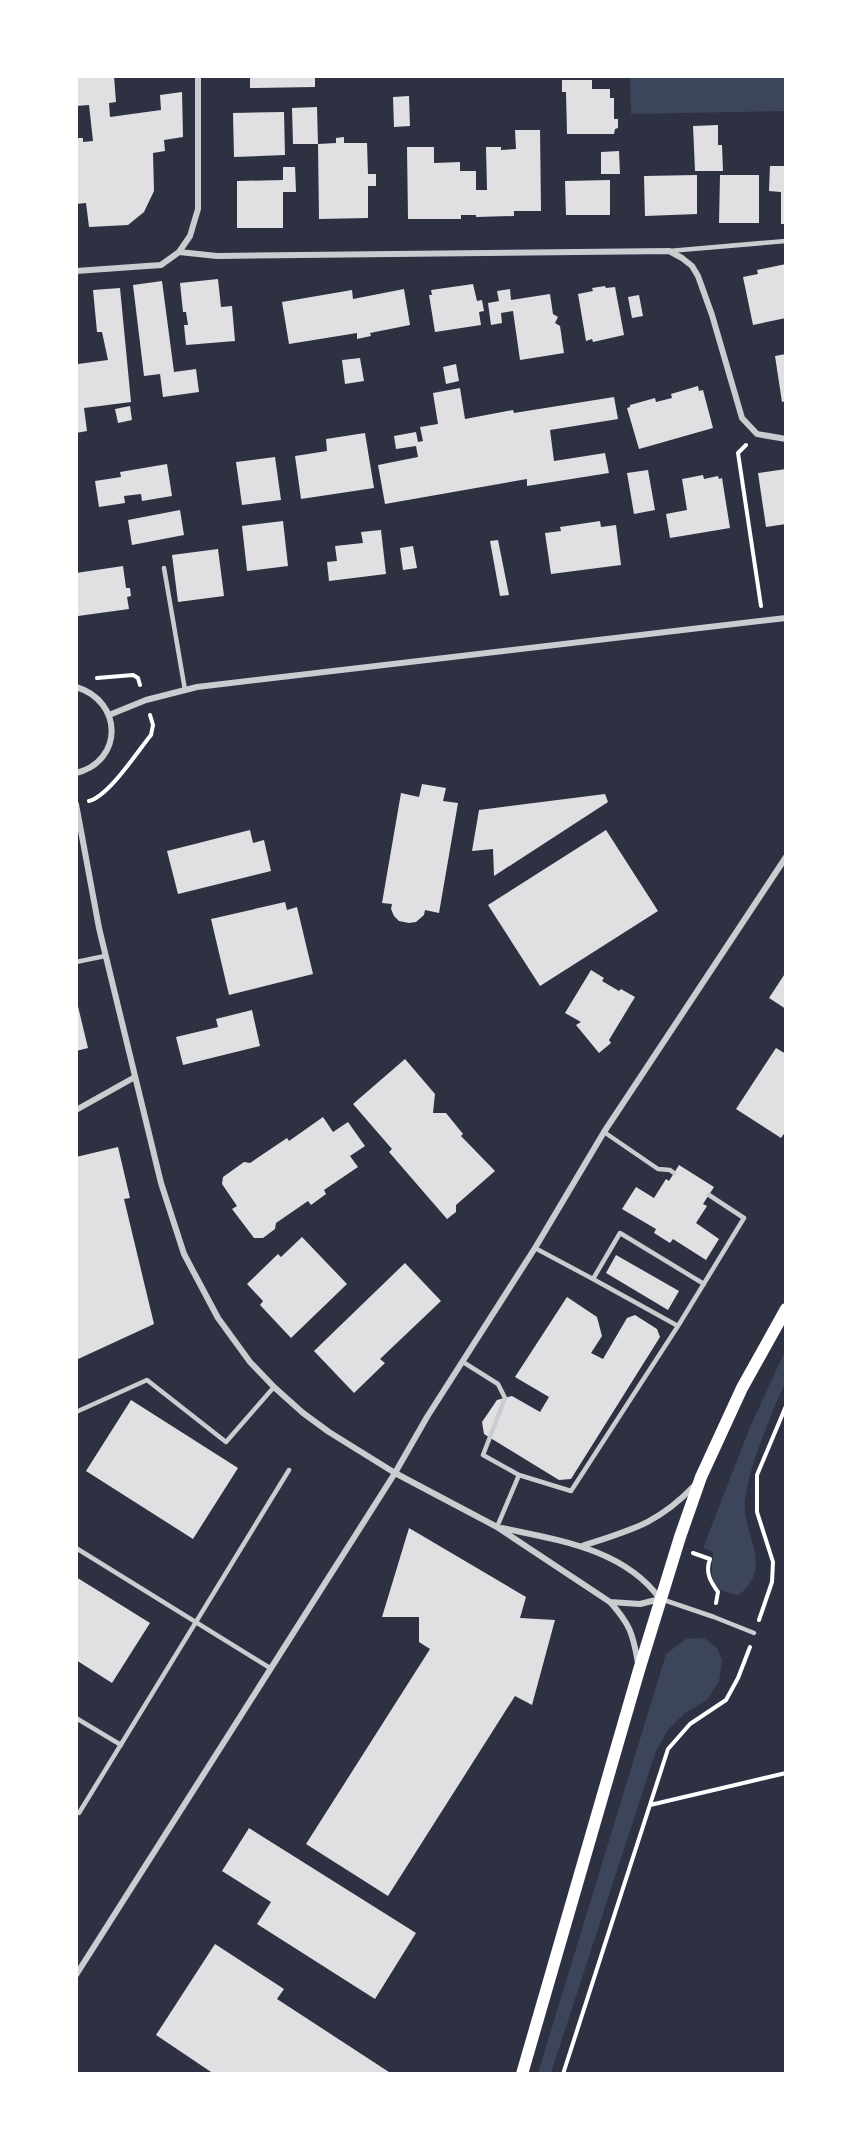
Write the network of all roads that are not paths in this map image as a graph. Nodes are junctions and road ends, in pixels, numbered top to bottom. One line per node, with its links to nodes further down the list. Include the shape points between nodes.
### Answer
1 (198, 76): 4 (street, via 198,209 190,236)
2 (786, 241): 3 (lane)
3 (669, 251): 4 (street, via 217,256); 6 (street, via 692,266 698,276 742,418 758,434)
4 (179, 252): 5 (street, via 161,266)
5 (76, 272)
6 (786, 439)
7 (164, 568): 10 (lane)
8 (786, 618): 10 (street)
9 (76, 687): 11 (street, via 100,700)
10 (185, 690): 11 (street)
11 (109, 715): 12 (street, via 112,729 107,752 93,767)
12 (76, 774)
13 (76, 804): 15 (street)
14 (786, 857): 19 (street)
15 (105, 956): 16 (lane); 17 (street)
16 (76, 962)
17 (135, 1077): 18 (street); 28 (street, via 161,1183 184,1254 218,1318)
18 (76, 1110)
19 (604, 1132): 20 (lane, via 658,1169); 22 (street)
20 (674, 1173)
21 (710, 1195): 24 (lane, via 744,1218)
22 (535, 1248): 23 (lane); 27 (street)
23 (593, 1279): 24 (lane, via 620,1233); 26 (lane)
24 (704, 1284): 26 (lane)
25 (786, 1310): 33 (main road, via 742,1388)
26 (678, 1326): 32 (lane, via 571,1491)
27 (463, 1362): 31 (street); 32 (lane, via 498,1384 505,1398 483,1455)
28 (274, 1387): 29 (lane, via 226,1442 147,1380); 31 (street, via 329,1432)
29 (76, 1412)
30 (289, 1470): 39 (lane)
31 (395, 1473): 34 (street); 41 (street)
32 (519, 1475): 34 (lane)
33 (701, 1477): 35 (street, via 660,1517); 37 (main road)
34 (497, 1527): 35 (street); 38 (street)
35 (581, 1546): 37 (street, via 629,1567)
36 (76, 1548): 39 (lane)
37 (660, 1599): 38 (street, via 640,1604); 40 (lane); 42 (main road)
38 (609, 1602): 42 (street, via 633,1634)
39 (196, 1622): 41 (lane); 44 (lane)
40 (754, 1633)
41 (270, 1668): 46 (street)
42 (639, 1670): 47 (main road)
43 (76, 1718): 44 (lane)
44 (121, 1745): 45 (lane, via 79,1813)
45 (76, 1811)
46 (76, 1975)
47 (522, 2073)

